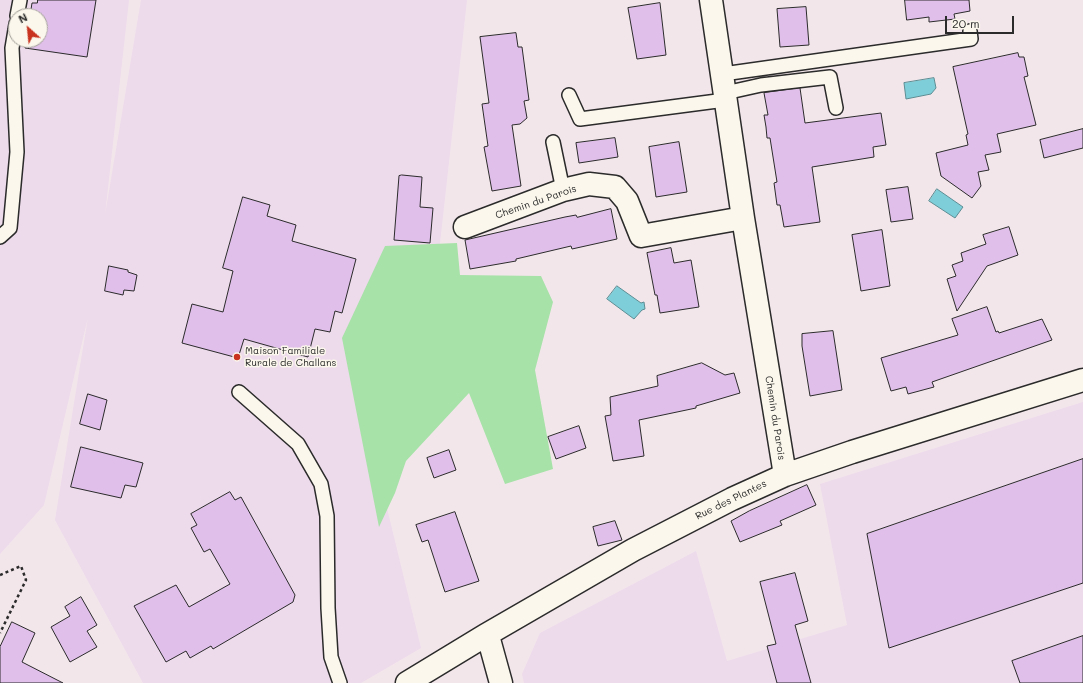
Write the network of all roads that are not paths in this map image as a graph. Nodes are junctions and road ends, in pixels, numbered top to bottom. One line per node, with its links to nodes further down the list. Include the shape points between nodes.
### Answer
1 (711, 0): 4 (street, Chemin du Parois)
2 (970, 31): 4 (lane, via 971,39)
3 (12, 48): 11 (lane, via 17,152 10,228)
4 (724, 89): 5 (lane, via 580,119); 6 (lane, via 830,77); 9 (street, Chemin du Parois)
5 (569, 95)
6 (836, 108)
7 (554, 142): 8 (lane)
8 (563, 190): 9 (street, Chemin du Parois, via 589,184 615,186 627,201 641,236); 10 (street, Chemin du Parois)
9 (744, 218): 14 (street, Chemin du Parois)
10 (465, 227)
11 (0, 237)
12 (1083, 380): 14 (street, Rue des Plantes, via 852,452)
13 (239, 392): 16 (lane, via 298,444 322,484 327,516 331,657)
14 (785, 476): 15 (street, Rue des Plantes, via 732,499 632,550)
15 (486, 635): 17 (street, Rue des Plantes); 18 (street)
16 (340, 683)
17 (408, 683)
18 (501, 683)

